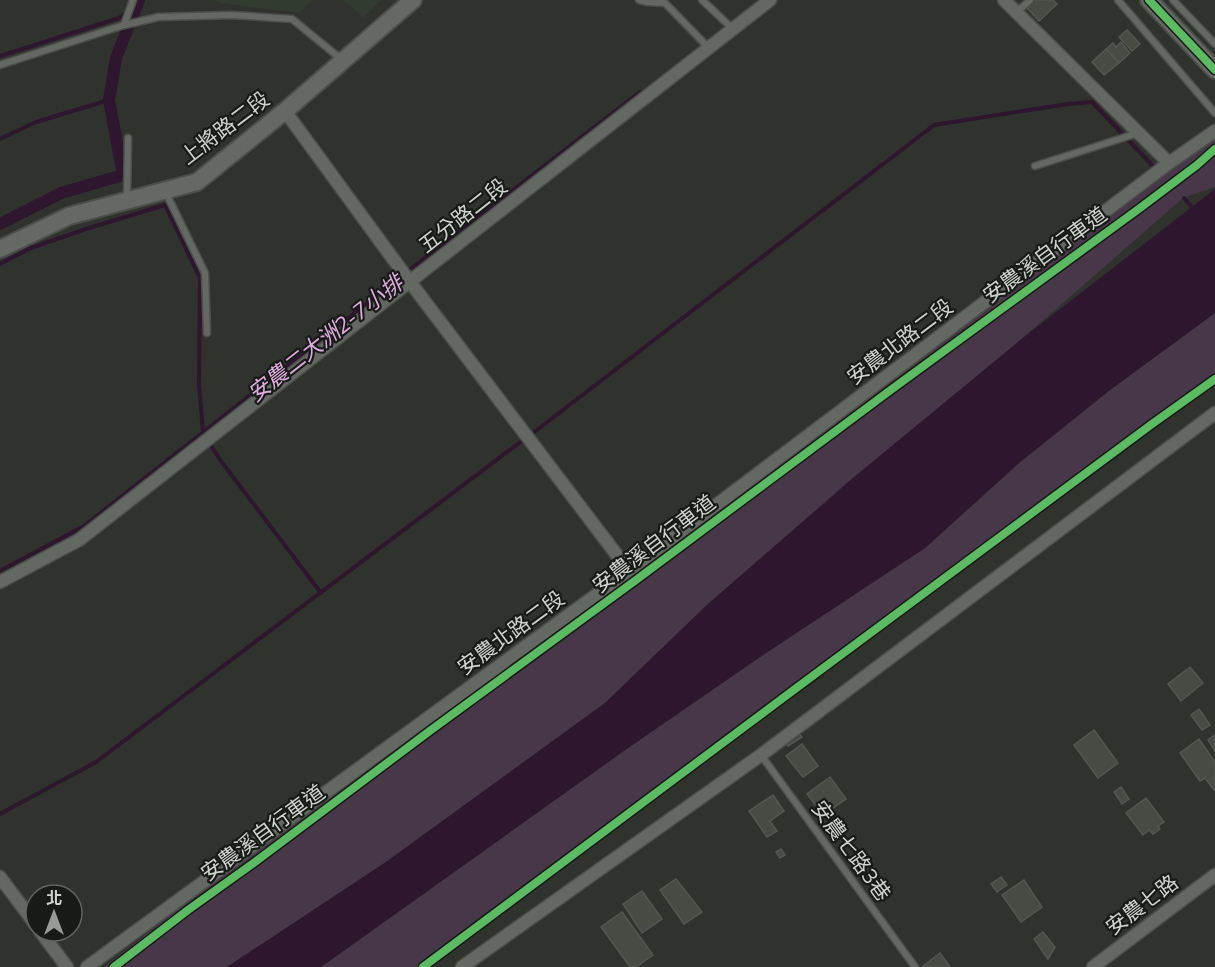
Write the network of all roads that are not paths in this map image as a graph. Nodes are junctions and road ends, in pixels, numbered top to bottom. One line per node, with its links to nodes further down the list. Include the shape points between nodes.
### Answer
1 (133, 0): 13 (lane)
2 (413, 0): 17 (main road, 上將路二段)
3 (639, 0): 11 (lane)
4 (702, 0): 14 (lane)
5 (770, 0): 14 (street, 五分路二段)
6 (1004, 0): 12 (street)
7 (1030, 0): 12 (lane)
8 (1118, 0): 21 (lane)
9 (1149, 0): 19 (main road)
10 (1173, 0): 15 (lane)
11 (660, 1): 16 (lane)
12 (1017, 13): 23 (street)
13 (124, 25): 17 (lane, via 159,17 232,15 292,20); 18 (lane)
14 (733, 29): 16 (street, 五分路二段)
15 (1215, 44)
16 (709, 48): 30 (street, 五分路二段)
17 (344, 62): 20 (main road, 上將路二段)
18 (0, 65)
19 (1215, 70)
20 (285, 111): 27 (main road, 上將路二段, via 197,182); 30 (street)
21 (1215, 113)
22 (1215, 132): 25 (street, 安農北路二段)
23 (1139, 133): 25 (street); 26 (lane)
24 (128, 138): 28 (lane)
25 (1169, 163): 33 (street, 安農北路二段)
26 (1035, 165)
27 (164, 190): 28 (main road, 上將路二段); 31 (lane, via 205,273)
28 (127, 200): 29 (main road, 上將路二段, via 69,216)
29 (0, 249)
30 (410, 282): 33 (street); 34 (street, 五分路二段, via 79,540)
31 (207, 333)
32 (1215, 413): 35 (street)
33 (629, 571): 41 (street, 安農北路二段)
34 (0, 582)
35 (761, 755): 42 (street); 43 (lane, 安農七路3巷)
36 (1215, 875): 44 (street, 安農七路)
37 (0, 877): 38 (street)
38 (24, 909)
39 (49, 943): 40 (street)
40 (67, 967)
41 (87, 967)
42 (462, 967)
43 (915, 967)
44 (1093, 967)

